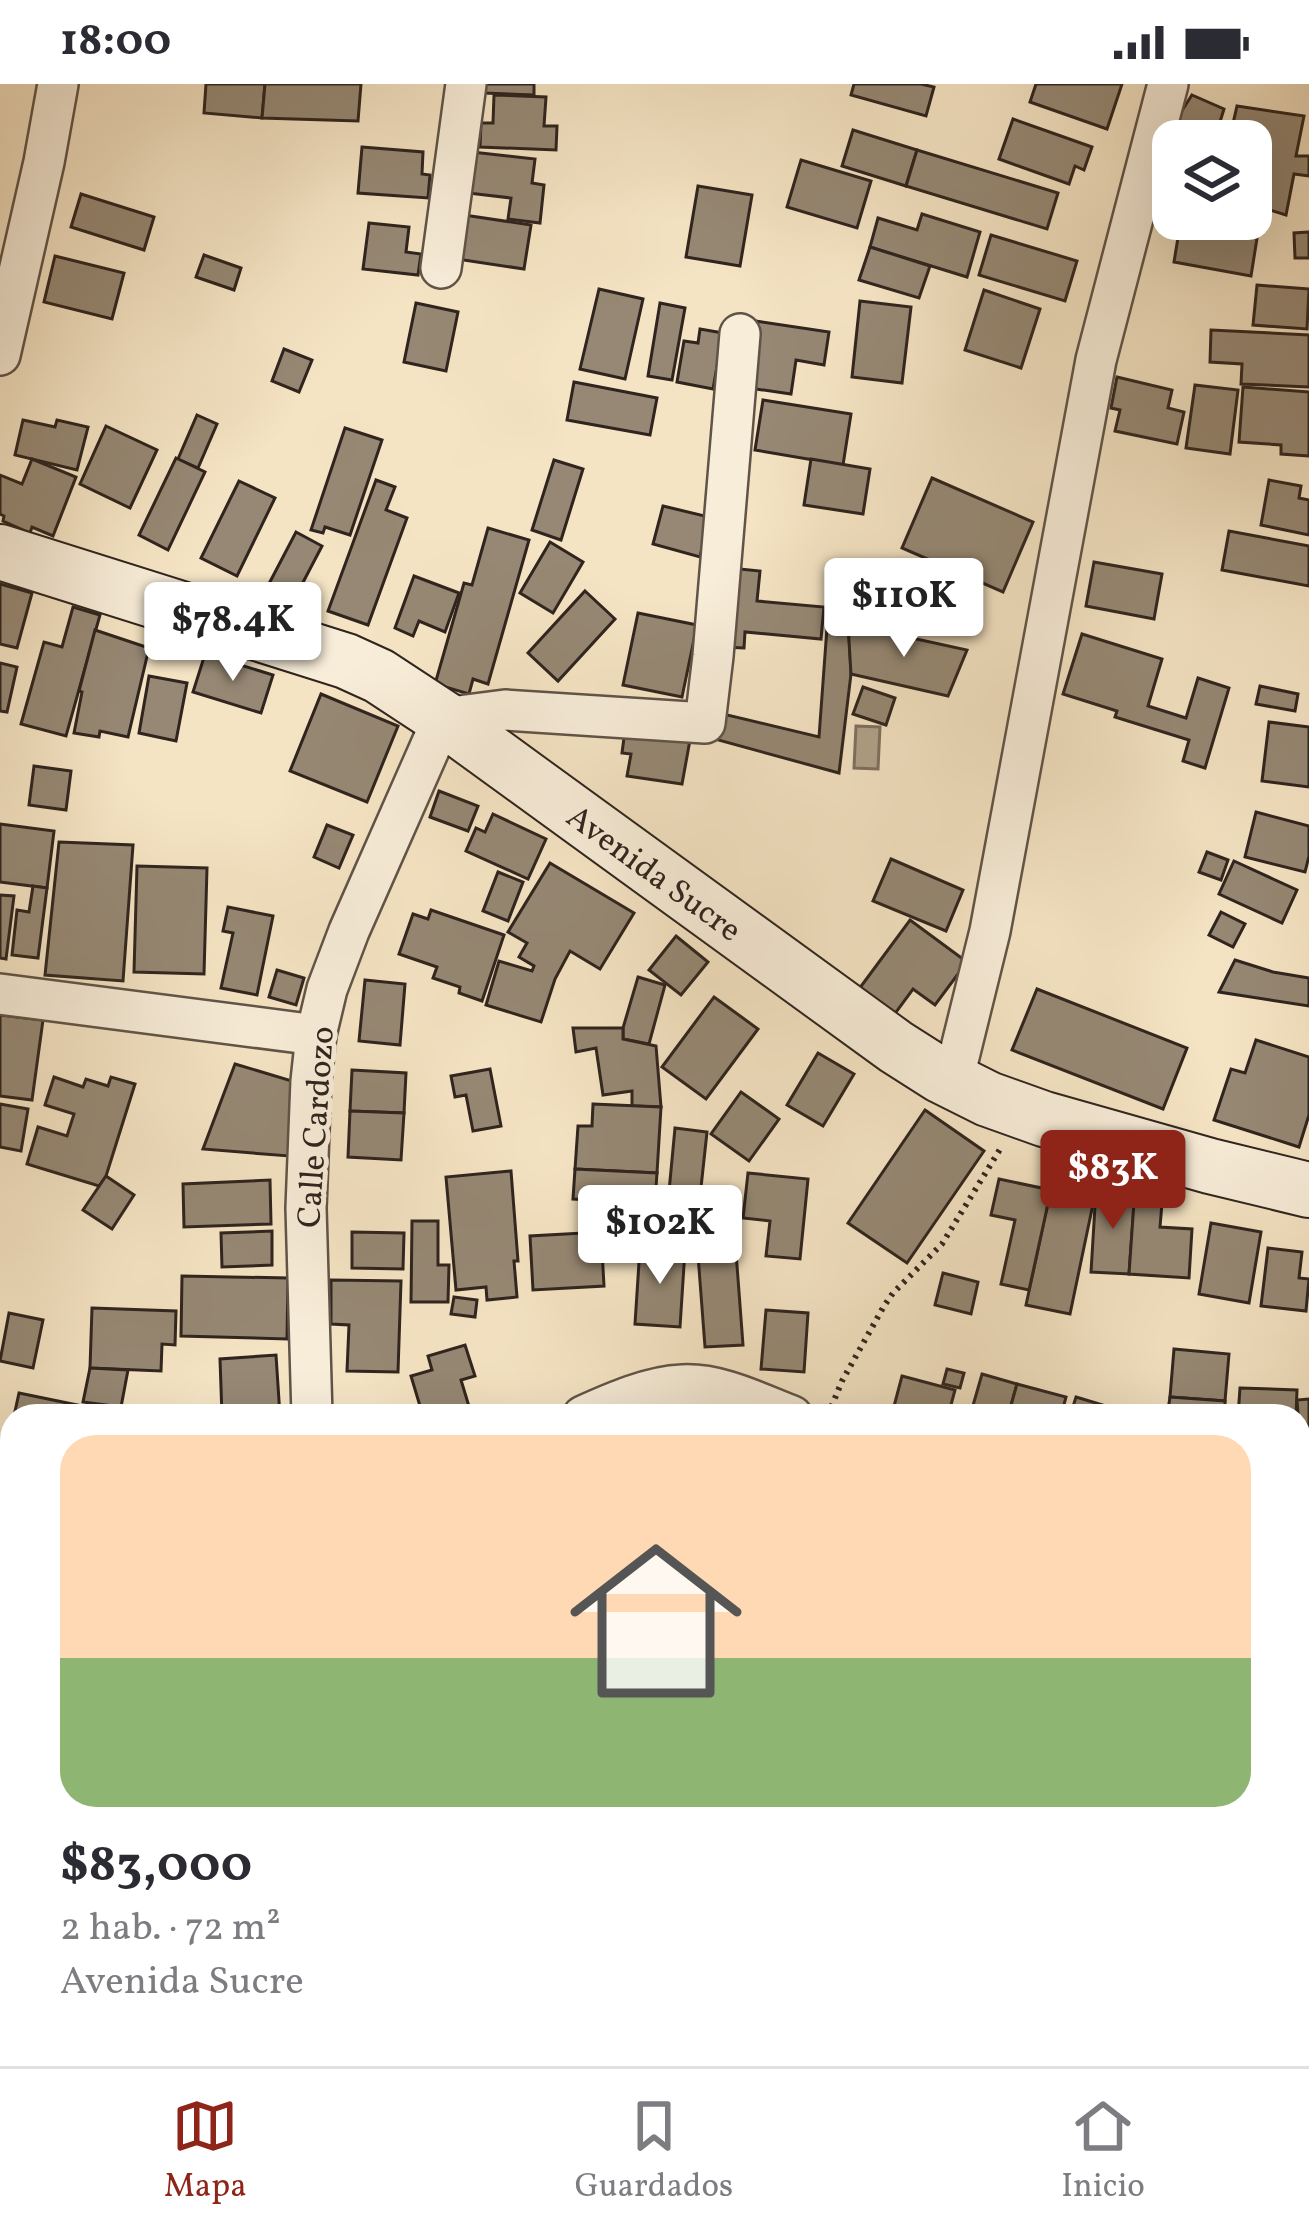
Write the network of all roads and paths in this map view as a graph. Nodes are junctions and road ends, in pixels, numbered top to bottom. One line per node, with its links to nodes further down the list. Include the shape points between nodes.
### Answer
1 (58, 84): 6 (street)
2 (466, 84): 4 (street)
3 (1168, 84): 11 (street, via 1096,360 990,931)
4 (441, 268)
5 (740, 334): 8 (street, via 705,724 505,710)
6 (0, 355)
7 (0, 552): 8 (street, Avenida Sucre, via 346,661)
8 (443, 718): 10 (street, Calle Cardozo, via 349,932); 11 (street, Avenida Sucre)
9 (0, 994): 10 (street)
10 (316, 1035): 14 (street, Calle Cardozo, via 306,1208)
11 (953, 1082): 12 (street, Avenida Sucre)
12 (1019, 1110): 13 (street, Avenida Sucre); 17 (path, via 942,1244 884,1306)
13 (1309, 1190)
14 (312, 1404)
15 (616, 1404): 16 (street, via 681,1384)
16 (758, 1404)
17 (832, 1404)

